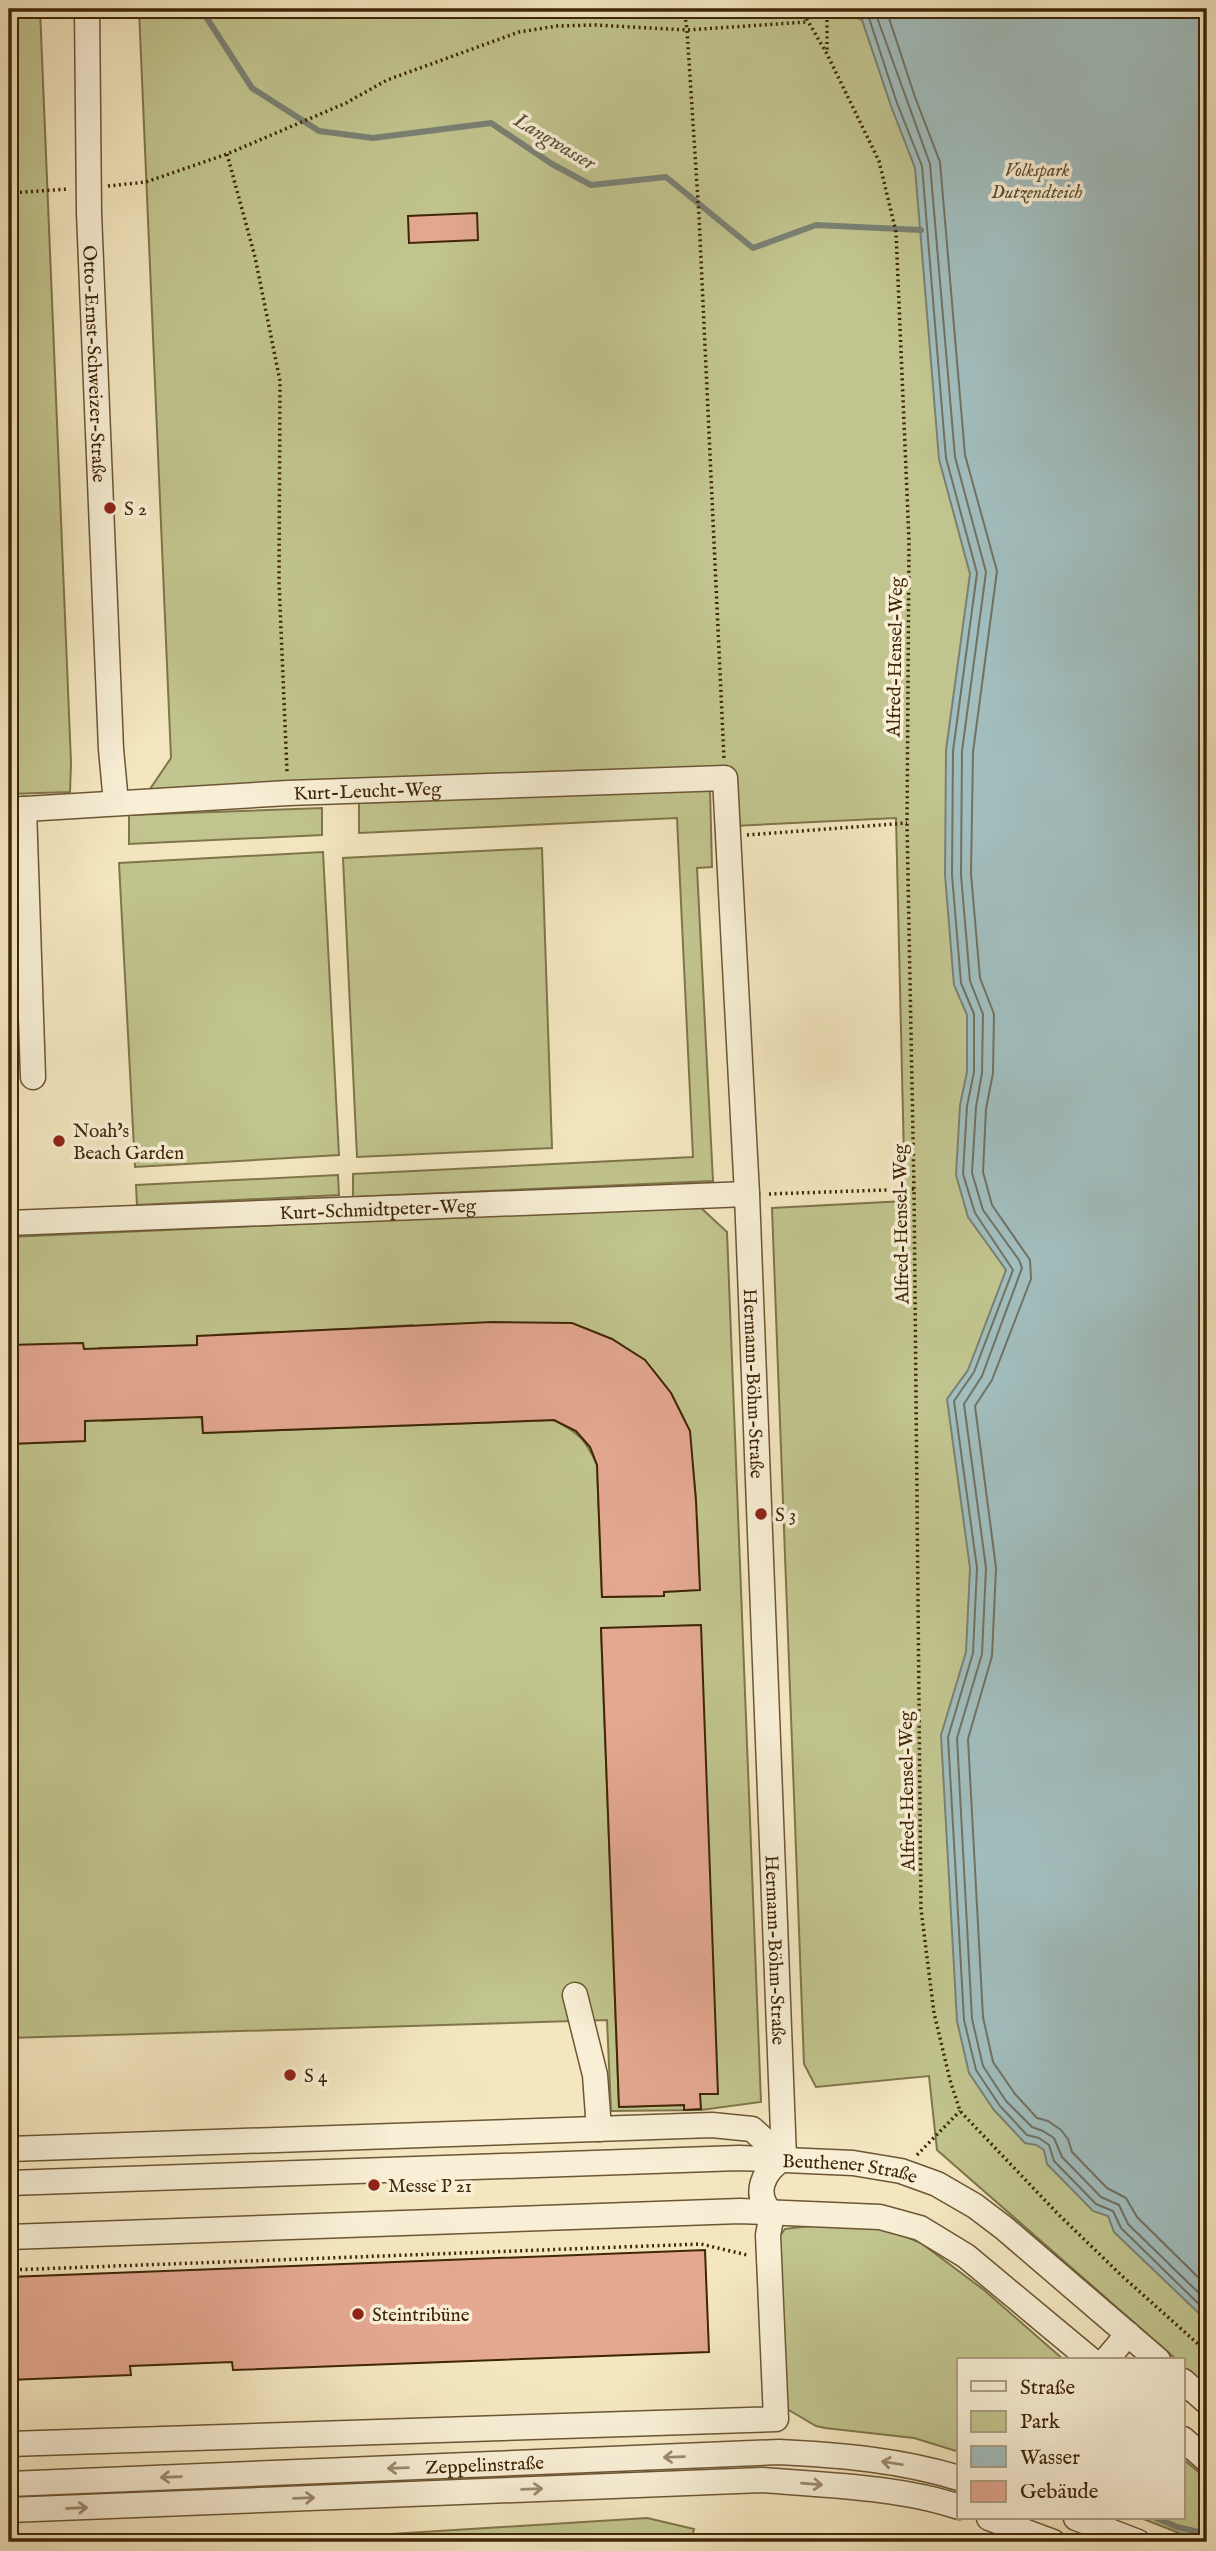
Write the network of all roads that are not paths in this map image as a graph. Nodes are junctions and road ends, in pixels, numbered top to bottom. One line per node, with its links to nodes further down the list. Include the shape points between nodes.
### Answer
1 (87, 9): 3 (street, Otto-Ernst-Schweizer-Straße, via 89,188)
2 (725, 778): 3 (street, Kurt-Leucht-Weg); 7 (street, Hermann-Böhm-Straße)
3 (116, 803): 4 (street, Kurt-Leucht-Weg)
4 (16, 809): 5 (street)
5 (17, 868): 6 (street)
6 (33, 1077)
7 (747, 1194): 8 (street, Kurt-Schmidtpeter-Weg); 12 (street, Hermann-Böhm-Straße)
8 (9, 1223)
9 (575, 1995): 10 (street, via 595,2075)
10 (599, 2129): 11 (street); 12 (street, via 712,2125 752,2129)
11 (9, 2149)
12 (784, 2158): 13 (street); 14 (street, Beuthener Straße, via 761,2185 761,2199); 16 (street, Beuthener Straße, via 853,2162 937,2183 975,2206)
13 (9, 2183)
14 (772, 2214): 15 (street, via 740,2211); 17 (street, via 880,2217 920,2228 986,2270); 23 (street, via 768,2235 776,2419)
15 (9, 2237)
16 (1128, 2334): 18 (street); 19 (street, Beuthener Straße)
17 (1089, 2358)
18 (1108, 2358)
19 (1156, 2358)
20 (1184, 2382): 21 (street)
21 (1207, 2402)
22 (1184, 2440): 24 (street)
23 (9, 2444)
24 (1207, 2460)
25 (957, 2477): 26 (street, Zeppelinstraße, one-way to 26, via 844,2455 779,2452)
26 (9, 2484)
27 (957, 2506): 28 (street, Zeppelinstraße, one-way to 27, via 762,2480 861,2488)
28 (9, 2510)
29 (994, 2520): 31 (street)
30 (1081, 2520): 32 (street)
31 (1053, 2542)
32 (1138, 2542)

